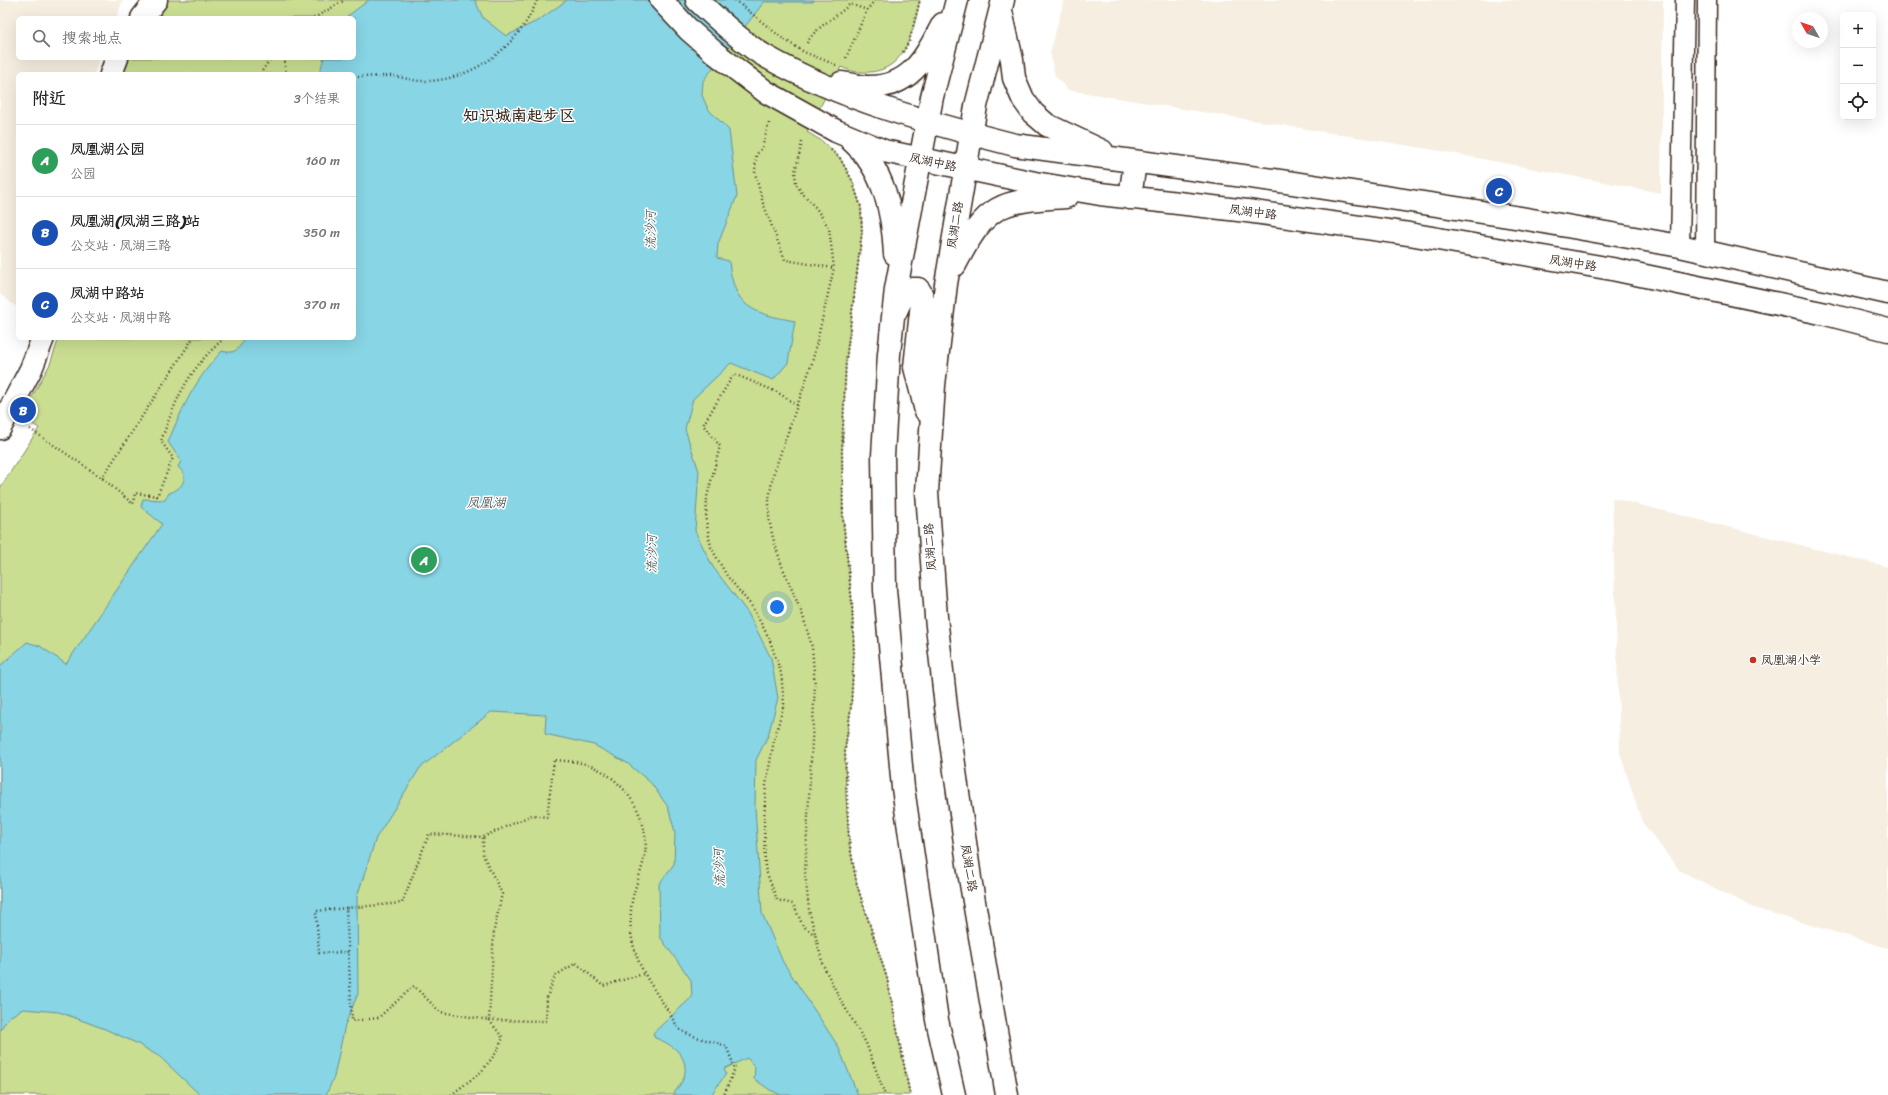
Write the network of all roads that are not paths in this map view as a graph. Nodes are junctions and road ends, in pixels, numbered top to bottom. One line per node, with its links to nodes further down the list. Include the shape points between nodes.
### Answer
1 (156, 0): 8 (street)
2 (661, 0): 12 (street, 凤湖中路, via 689,30 750,80 782,102)
3 (697, 0): 11 (street, via 764,55)
4 (957, 0): 11 (street, via 918,66 898,82 869,87); 13 (street)
5 (1686, 0): 20 (street)
6 (1707, 0): 21 (street)
7 (996, 1): 14 (street, 凤湖二路); 16 (street, via 1012,60 1014,78 1023,99 1033,113 1047,125)
8 (144, 16)
9 (116, 60): 10 (street)
10 (112, 72)
11 (816, 81): 13 (street)
12 (814, 119): 15 (street, 凤湖中路, via 884,151); 23 (street, via 846,135 857,145 883,185 894,231)
13 (927, 123): 14 (street); 15 (street)
14 (972, 135): 16 (street, via 1015,145); 17 (street, 凤湖二路)
15 (920, 160): 17 (street, 凤湖中路); 23 (street)
16 (1128, 161): 19 (street); 20 (street, via 1420,201)
17 (965, 169): 18 (street, 凤湖中路); 22 (street, 凤湖二路)
18 (1100, 194): 19 (street, 凤湖中路); 22 (street, via 1024,200 1007,204 992,212 969,239)
19 (1130, 198): 26 (street, 凤湖中路, via 1247,210 1409,234 1676,282)
20 (1680, 246): 21 (street)
21 (1705, 251): 24 (street)
22 (946, 284): 29 (street, 凤湖二路)
23 (896, 289): 25 (street)
24 (1888, 293)
25 (893, 317): 29 (street, via 904,293 908,289 918,289 922,295 922,302 915,367); 30 (street, via 882,456 885,590 903,788 912,856 937,1020)
26 (1888, 330)
27 (42, 340): 28 (street, via 31,369)
28 (0, 428)
29 (931, 430): 31 (street, 凤湖二路, via 927,492 945,699 970,878)
30 (954, 1095)
31 (1007, 1095)

